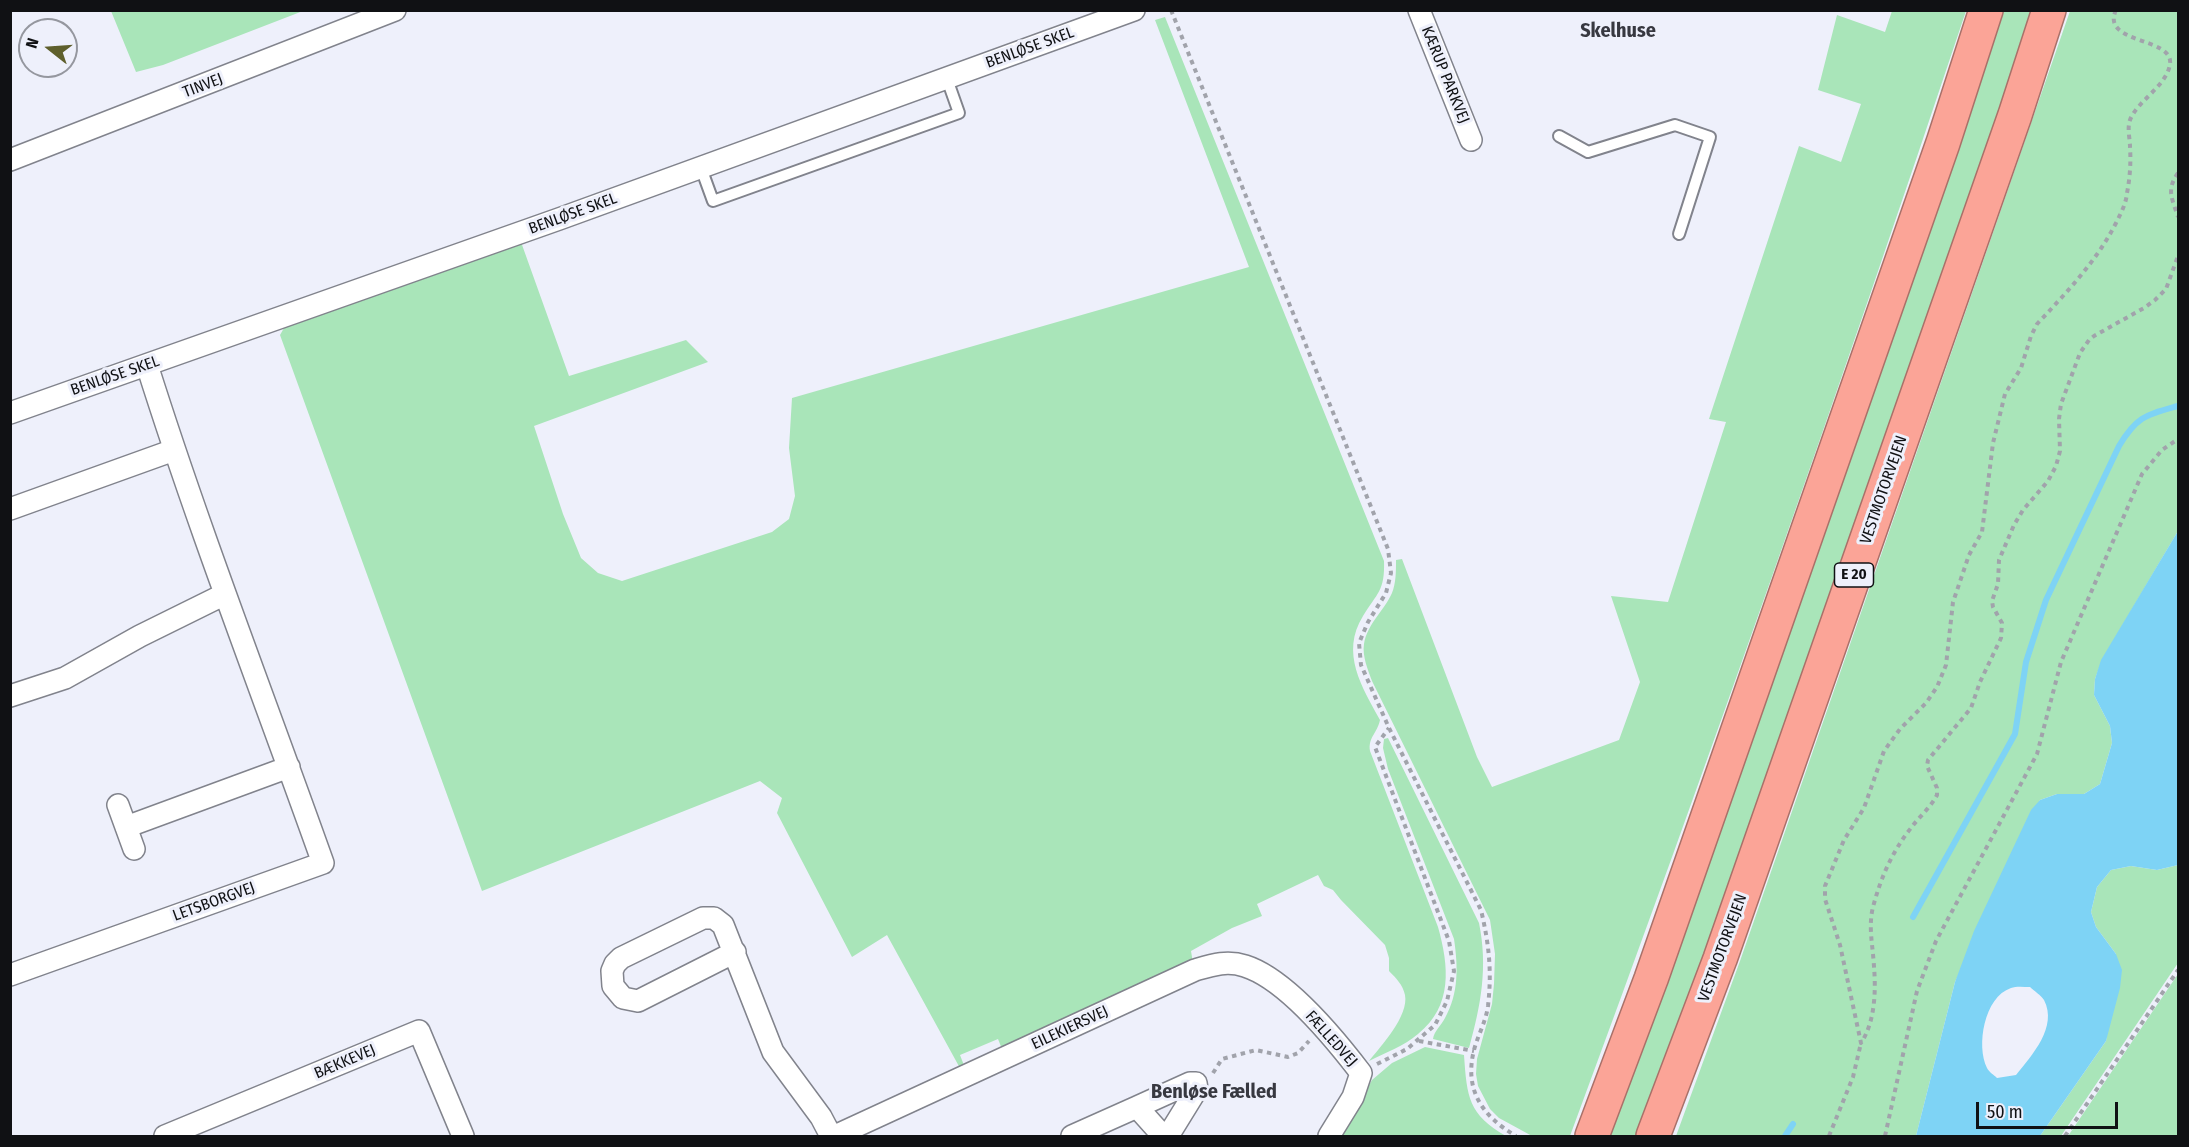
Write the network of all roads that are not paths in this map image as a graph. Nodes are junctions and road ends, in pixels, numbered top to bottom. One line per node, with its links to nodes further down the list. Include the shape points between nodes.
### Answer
1 (395, 10): 9 (street, TINVEJ)
2 (1134, 10): 6 (street, BENLØSE SKEL)
3 (1419, 10): 8 (street, KÆRUP PARKVEJ)
4 (1986, 10): 33 (highway, via 1651,979)
5 (2049, 10): 34 (highway, VESTMOTORVEJEN / E 20, via 1720,959)
6 (947, 79): 10 (street, BENLØSE SKEL); 10 (lane, via 959,114 713,201)
7 (1559, 136): 11 (lane, via 1588,152 1676,126 1710,137)
8 (1471, 140)
9 (10, 160)
10 (701, 168): 12 (street, BENLØSE SKEL)
11 (1679, 234)
12 (147, 365): 13 (street, BENLØSE SKEL); 14 (street, LETSBORGVEJ)
13 (10, 413)
14 (174, 450): 15 (street); 16 (street, LETSBORGVEJ)
15 (10, 509)
16 (225, 594): 17 (street, via 65,678); 18 (street, LETSBORGVEJ)
17 (10, 696)
18 (289, 767): 20 (street); 23 (street, LETSBORGVEJ, via 323,862)
19 (118, 805): 20 (street)
20 (126, 827): 21 (street)
21 (134, 849)
22 (735, 952): 22 (street, via 723,925 714,918 703,918 621,958 612,971 613,986 623,998 638,1001); 28 (street, via 772,1052)
23 (10, 975)
24 (1301, 1005): 28 (street, EILEKIERSVEJ, via 1269,977 1244,966 1218,963 1195,970); 32 (street, FÆLLEDVEJ, via 1361,1073 1353,1097)
25 (1137, 1107): 29 (street); 30 (street); 31 (street, via 1196,1083 1197,1089)
26 (165, 1137): 27 (street, BÆKKEVEJ, via 419,1031)
27 (463, 1137)
28 (833, 1137)
29 (1072, 1137)
30 (1163, 1137)
31 (1168, 1137)
32 (1329, 1137)
33 (1592, 1137)
34 (1653, 1137)

